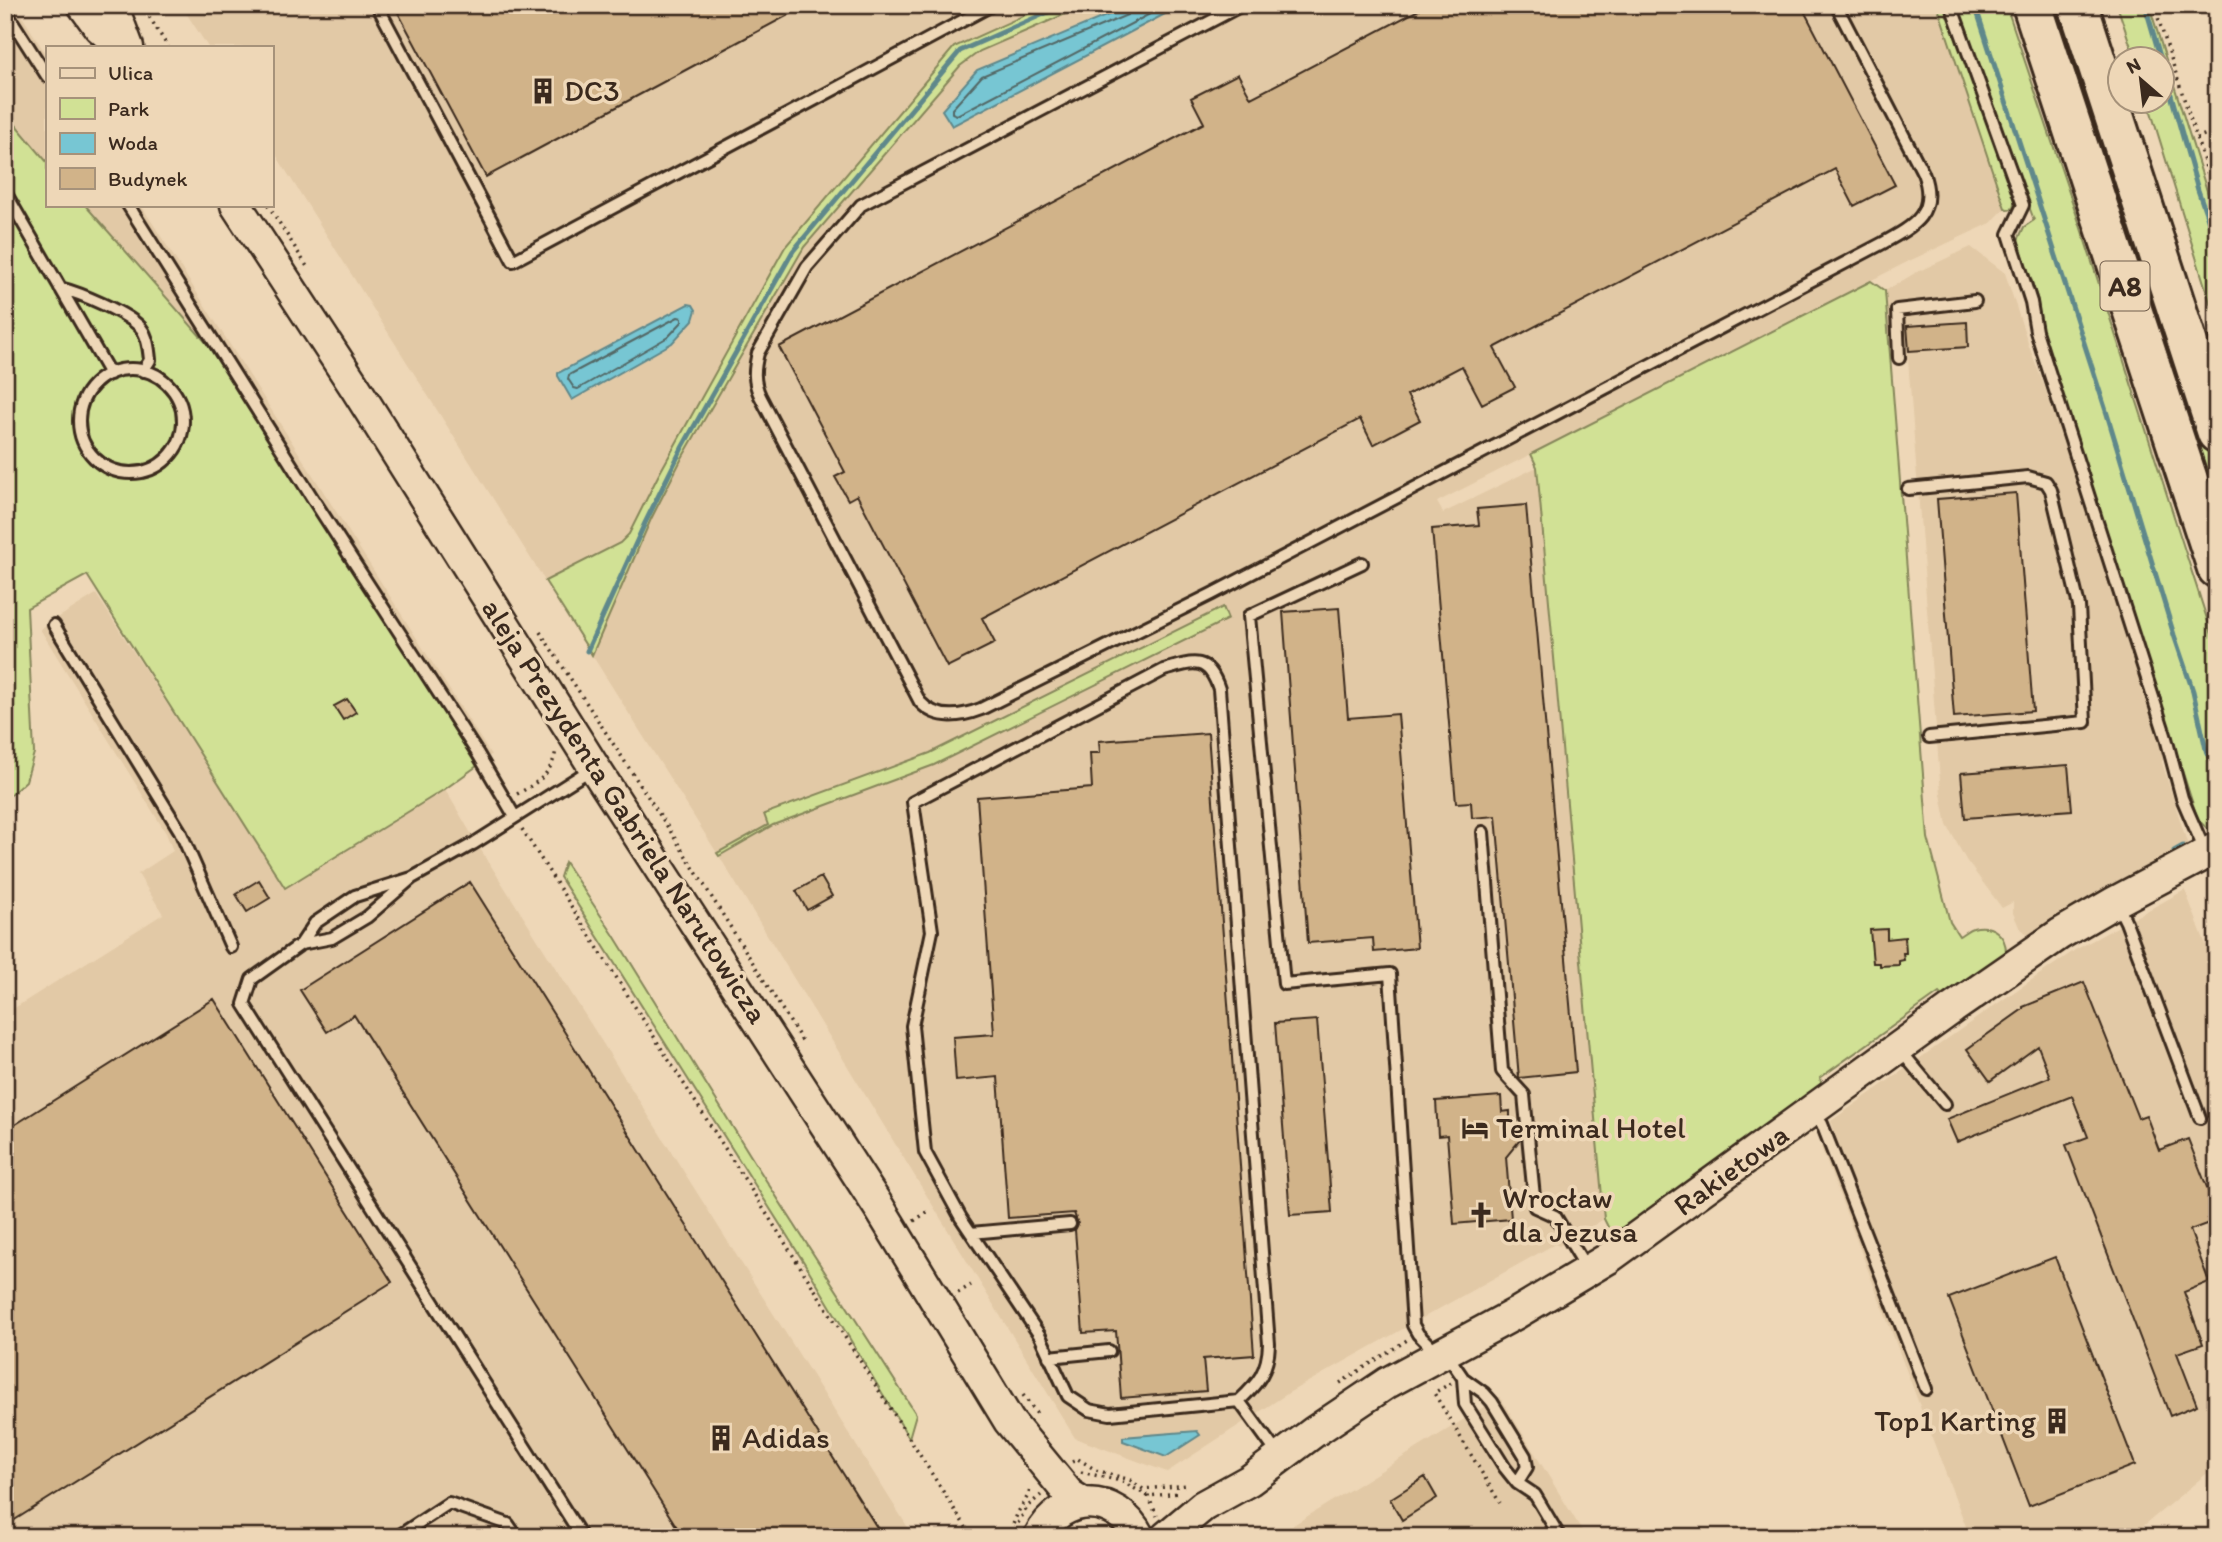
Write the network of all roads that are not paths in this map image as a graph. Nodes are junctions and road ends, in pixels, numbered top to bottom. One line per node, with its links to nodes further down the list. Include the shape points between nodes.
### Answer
1 (83, 5): 11 (street)
2 (112, 5): 12 (street)
3 (377, 5): 4 (lane, via 513,261)
4 (992, 5)
5 (1242, 5): 6 (lane, via 861,205 807,267 758,354 755,386 920,702 933,712 949,716 981,709 1156,623 1917,222 1927,205 1927,184)
6 (1836, 5)
7 (1951, 5): 31 (lane, via 2023,205 2009,234 2036,331 2182,798)
8 (2032, 5): 25 (highway, A8)
9 (2078, 5): 22 (highway, A8)
10 (5, 10): 13 (lane)
11 (121, 46)
12 (128, 46)
13 (46, 74)
14 (5, 192): 17 (lane)
15 (129, 206): 29 (lane)
16 (237, 206): 28 (street, aleja Prezydenta Gabriela Narutowicza, via 581,719)
17 (61, 288): 20 (lane, via 80,293 141,329 150,360); 21 (lane)
18 (1975, 301): 19 (lane, via 1897,310)
19 (1899, 358)
20 (143, 371): 21 (lane, via 126,369); 21 (lane, via 172,388 183,420 173,453 145,472 111,469 86,447 80,431 85,397)
21 (110, 374)
22 (2217, 433)
23 (1909, 489): 27 (lane, via 2028,478 2046,482 2078,606 2085,722)
24 (1362, 563): 44 (lane, via 1249,616 1284,984 1390,974 1413,1325)
25 (2217, 568)
26 (54, 625): 35 (lane, via 180,831)
27 (1929, 737)
28 (594, 767): 29 (lane); 49 (street, aleja Prezydenta Gabriela Narutowicza, via 880,1209)
29 (515, 817): 32 (lane)
30 (1483, 832): 42 (lane, via 1502,1071 1524,1095 1535,1208 1555,1216)
31 (2211, 850): 33 (street, Rakietowa)
32 (412, 878): 34 (lane, via 332,939); 34 (lane, via 355,896 315,923)
33 (2115, 902): 36 (street, Rakietowa, via 2060,934); 39 (lane)
34 (301, 944): 58 (lane, via 252,979 244,1004)
35 (231, 947)
36 (1898, 1048): 37 (lane); 38 (street, Rakietowa)
37 (1945, 1104)
38 (1812, 1112): 42 (street, Rakietowa); 47 (lane, via 1822,1124)
39 (2200, 1118)
40 (1070, 1224): 41 (lane)
41 (971, 1233): 45 (lane, via 1040,1336); 48 (lane, via 925,1152 912,1026 932,931 913,802 1164,670 1200,663 1214,674 1219,690 1269,1344 1265,1370)
42 (1588, 1271): 44 (street, Rakietowa)
43 (1110, 1350): 45 (lane)
44 (1441, 1352): 46 (lane); 50 (street, Rakietowa, via 1359,1401)
45 (1049, 1357): 48 (lane, via 1068,1396 1100,1413)
46 (1463, 1378): 51 (lane, via 1465,1404); 51 (lane, via 1484,1392 1525,1456 1527,1467)
47 (1926, 1389)
48 (1239, 1401): 50 (lane)
49 (1009, 1421): 52 (street, aleja Prezydenta Gabriela Narutowicza, via 1069,1494); 55 (street, aleja Prezydenta Gabriela Narutowicza, via 1046,1506)
50 (1280, 1458): 53 (street, Rakietowa)
51 (1517, 1483): 60 (lane, via 1535,1495)
52 (1083, 1503): 54 (street, via 1108,1506); 55 (street, via 1058,1513)
53 (1203, 1506): 54 (street, Rakietowa, via 1157,1516); 59 (street, Rakietowa)
54 (1133, 1528)
55 (1044, 1529)
56 (397, 1537): 57 (lane, via 449,1503 508,1524)
57 (517, 1537)
58 (582, 1537)
59 (1166, 1537)
60 (1560, 1537)

